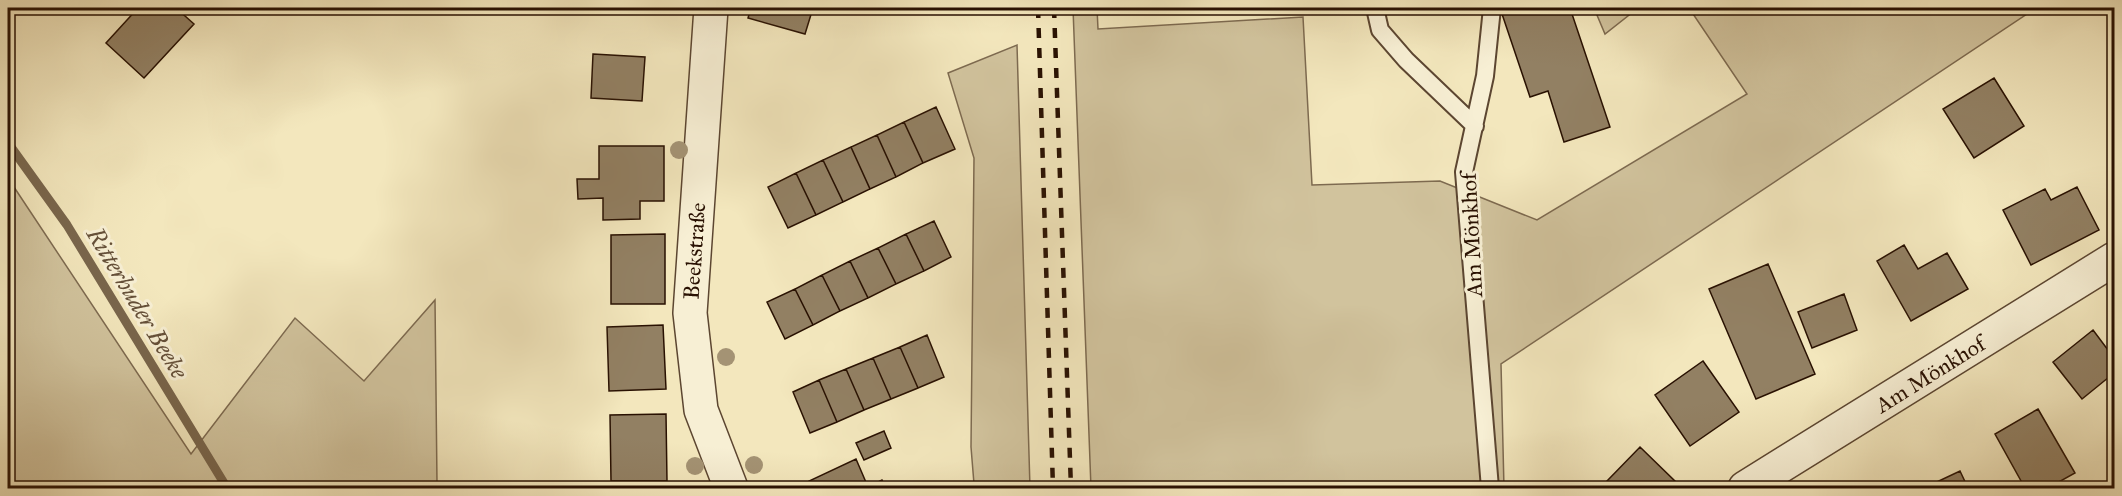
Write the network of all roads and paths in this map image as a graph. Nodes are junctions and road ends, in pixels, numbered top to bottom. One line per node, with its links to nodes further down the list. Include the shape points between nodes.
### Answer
1 (711, 8): 6 (street, Beekstraße, via 690,313 701,410)
2 (1375, 8): 4 (lane, via 1380,30)
3 (1492, 8): 4 (lane, Am Mönkhof, via 1485,76)
4 (1474, 126): 7 (lane, Am Mönkhof, via 1464,172)
5 (2115, 259): 8 (street, Am Mönkhof)
6 (731, 489)
7 (1490, 489)
8 (1744, 489)

